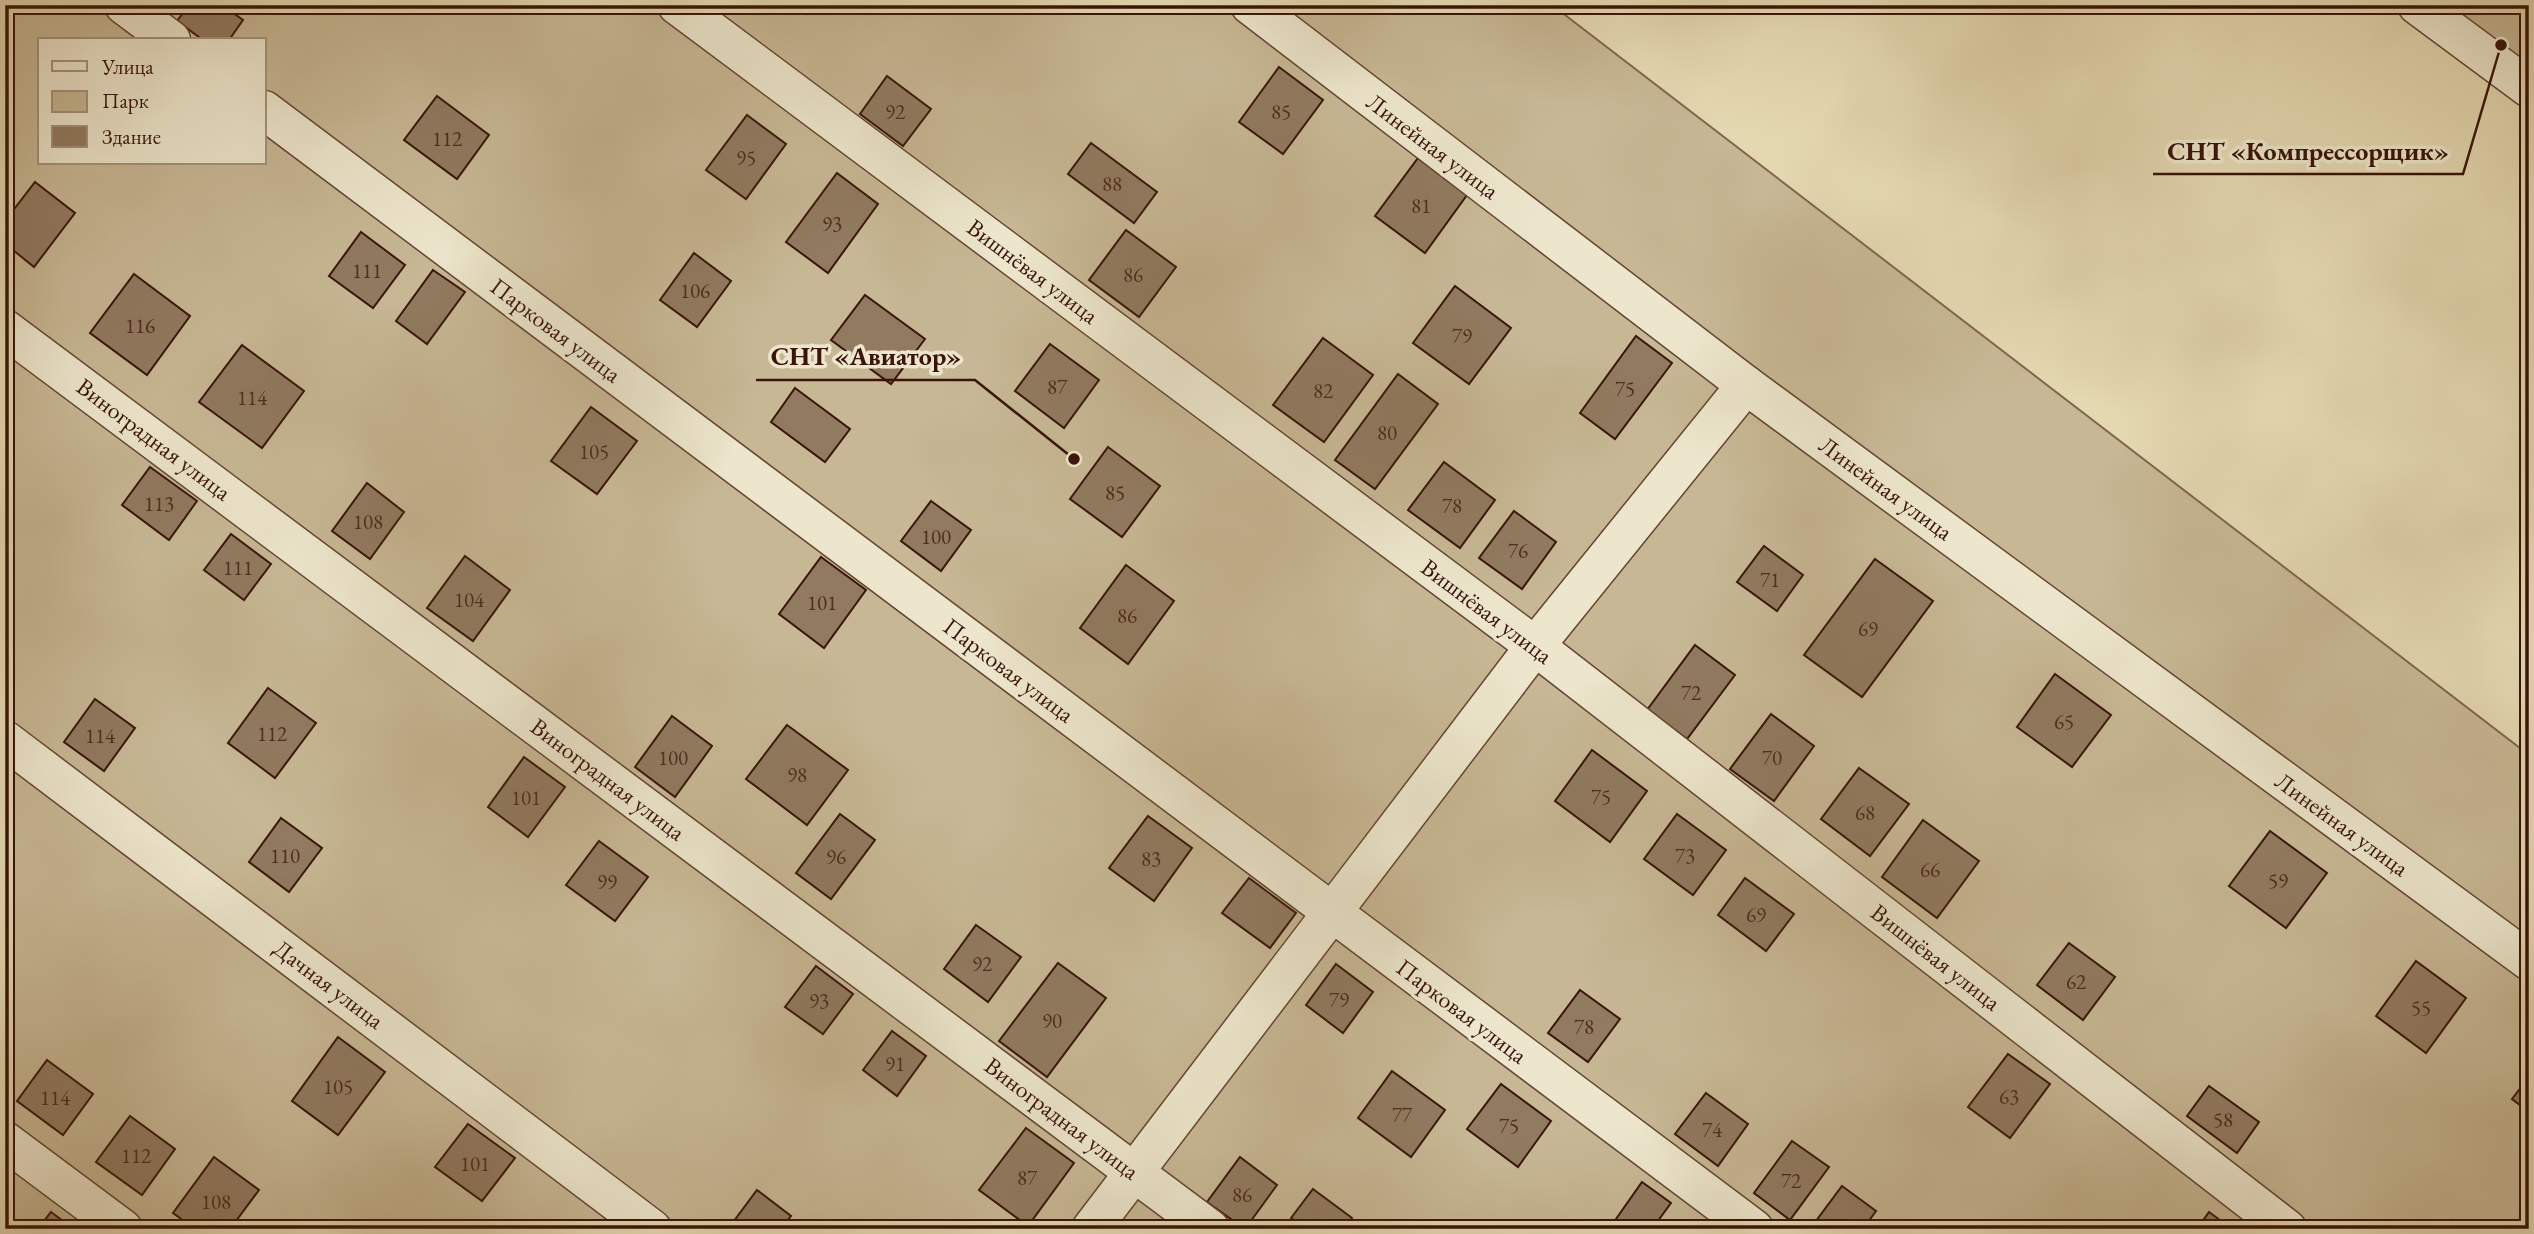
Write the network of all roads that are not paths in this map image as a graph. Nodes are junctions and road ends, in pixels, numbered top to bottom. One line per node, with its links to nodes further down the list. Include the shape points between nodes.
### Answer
1 (124, 5): 5 (street)
2 (677, 5): 10 (street, Вишнёвая улица)
3 (1250, 5): 9 (street, Линейная улица)
4 (2417, 5): 6 (street)
5 (168, 38)
6 (2529, 88)
7 (266, 112): 12 (street, Парковая улица)
8 (5, 329): 15 (street, Виноградная улица)
9 (1746, 385): 10 (street); 13 (street, Линейная улица)
10 (1535, 646): 12 (street); 21 (street, Вишнёвая улица)
11 (5, 740): 17 (street, Дачная улица)
12 (1333, 914): 15 (street); 20 (street, Парковая улица)
13 (2529, 961)
14 (5, 1141): 16 (street)
15 (1134, 1171): 18 (street); 19 (street, Виноградная улица)
16 (123, 1229)
17 (652, 1229)
18 (1091, 1229)
19 (1210, 1229)
20 (1754, 1229)
21 (2287, 1229)

